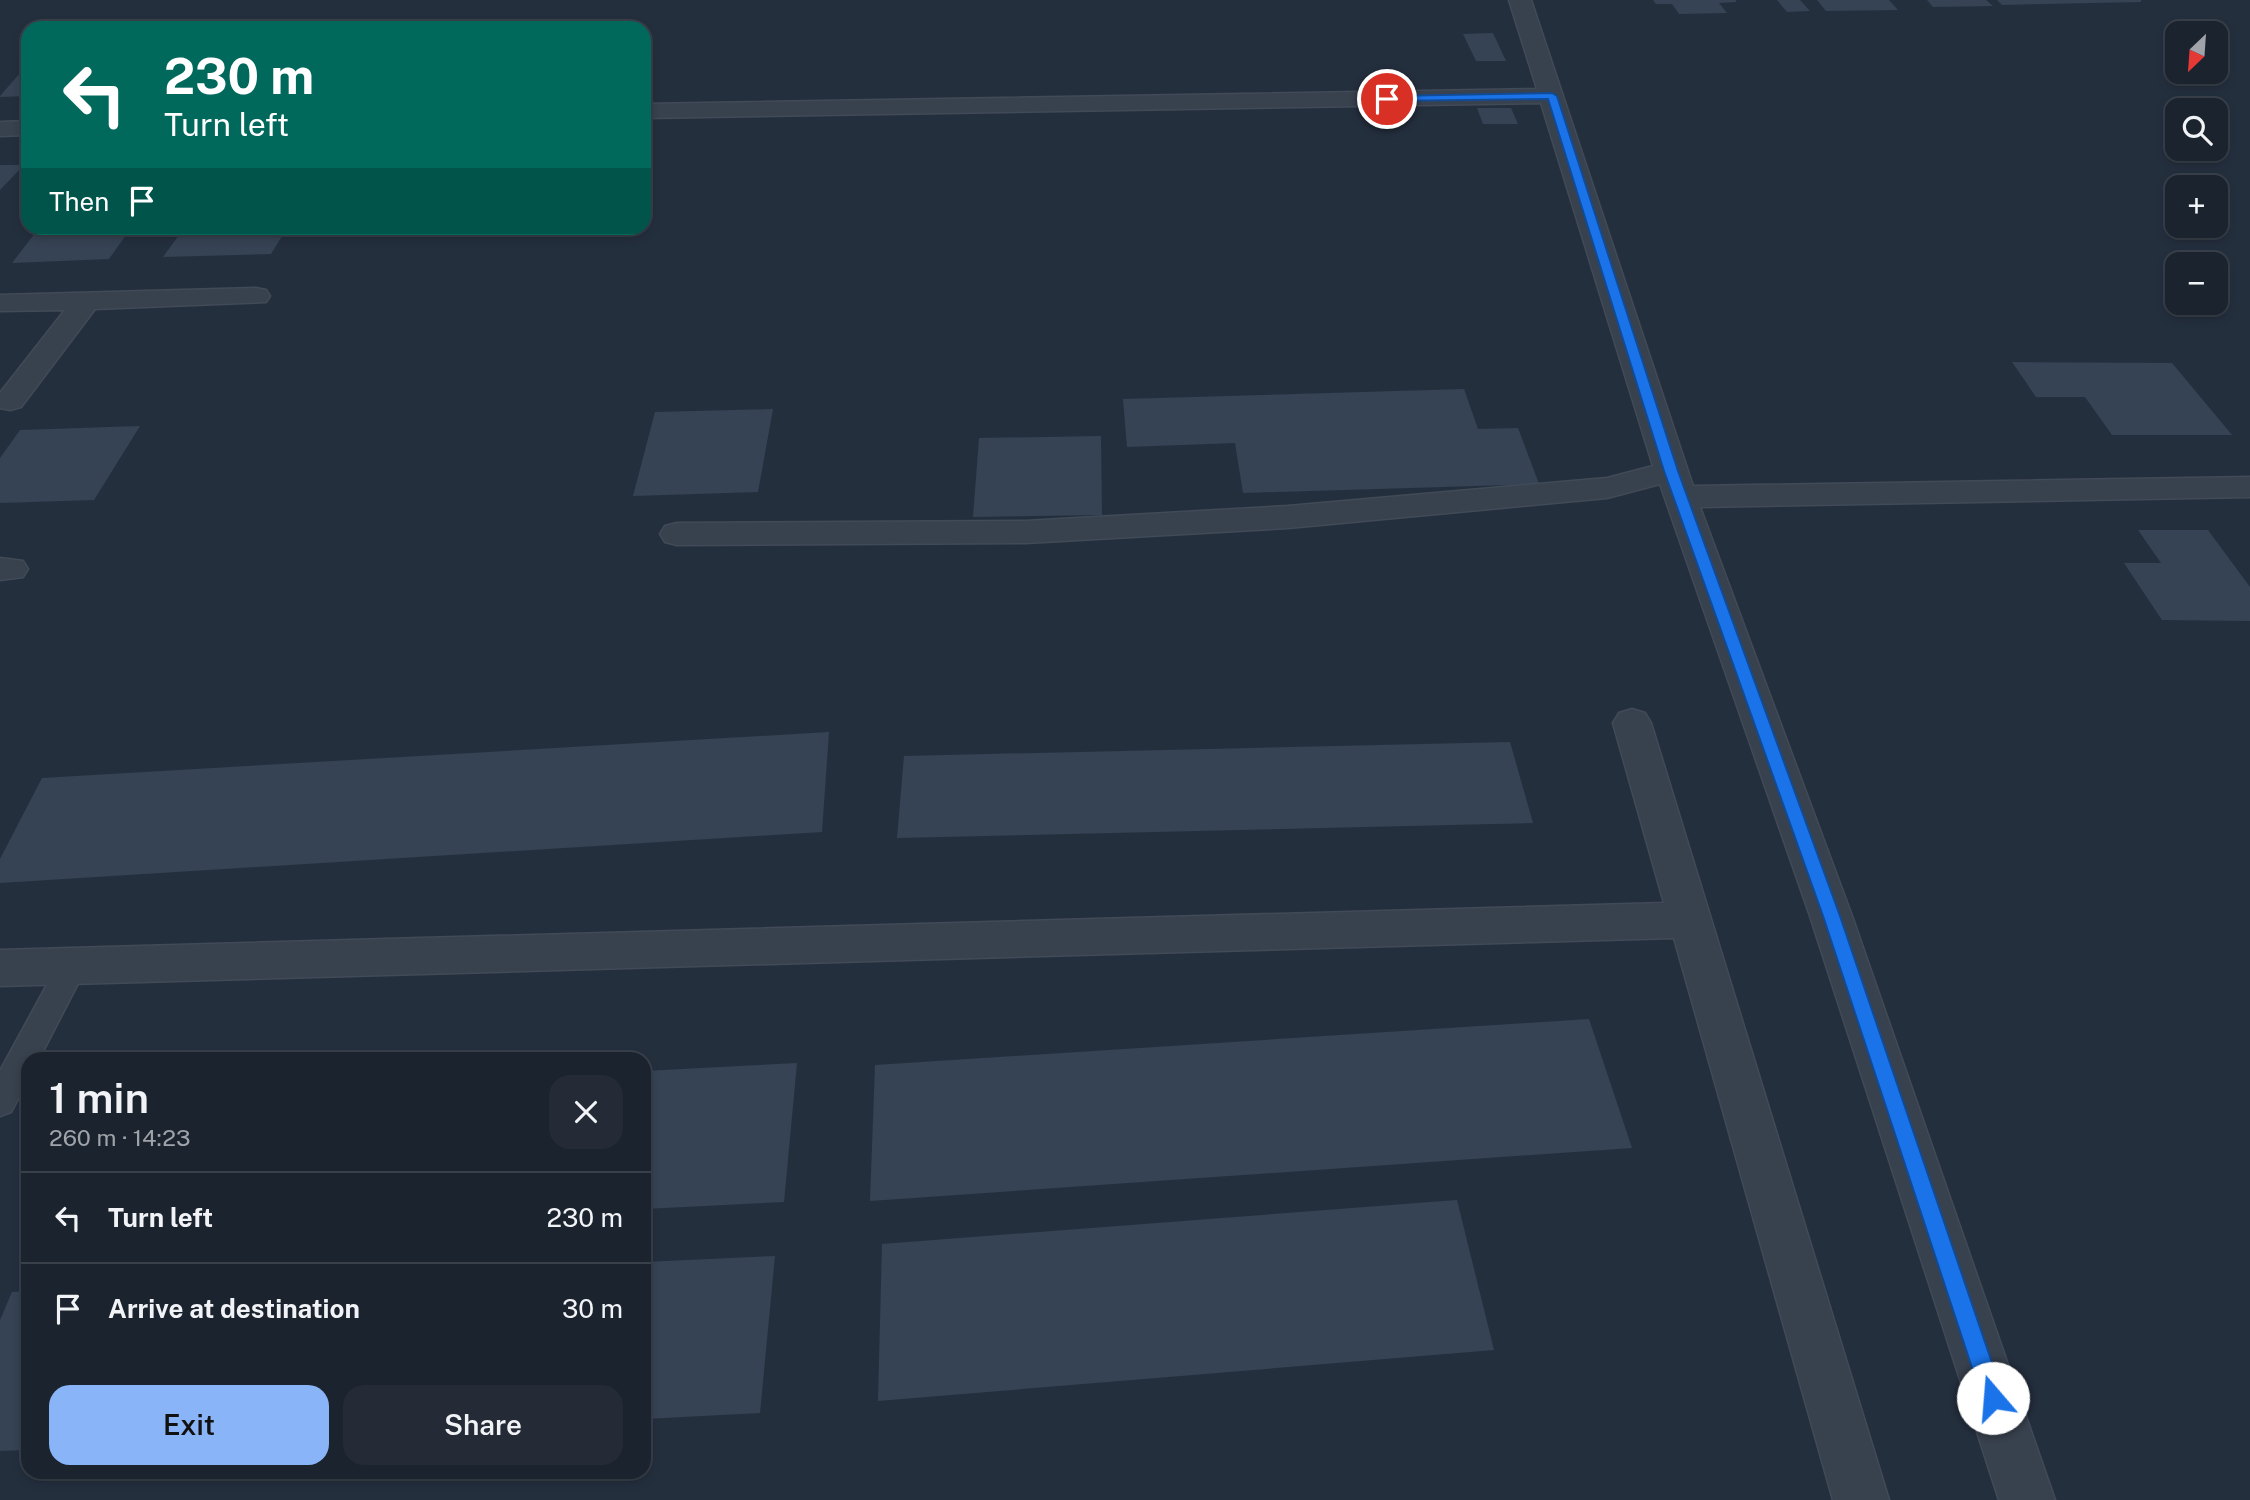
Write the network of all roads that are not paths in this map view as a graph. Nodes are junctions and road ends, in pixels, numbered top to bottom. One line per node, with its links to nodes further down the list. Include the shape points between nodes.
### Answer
1 (1520, 0): 2 (street)
2 (1552, 96): 3 (street); 10 (street)
3 (651, 111)
4 (0, 128): 5 (street)
5 (21, 128)
6 (256, 296): 7 (street)
7 (86, 301): 8 (street); 9 (street)
8 (0, 303)
9 (10, 401)
10 (1675, 484): 11 (street); 12 (street, via 1288,517 1026,532); 21 (street, via 1831,916)
11 (2250, 487)
12 (677, 534)
13 (1632, 723): 14 (street)
14 (1690, 920): 15 (street); 20 (street)
15 (72, 966): 16 (street); 17 (lane)
16 (0, 968)
17 (26, 1052)
18 (21, 1062): 19 (lane)
19 (0, 1102)
20 (1861, 1500)
21 (2027, 1500)

